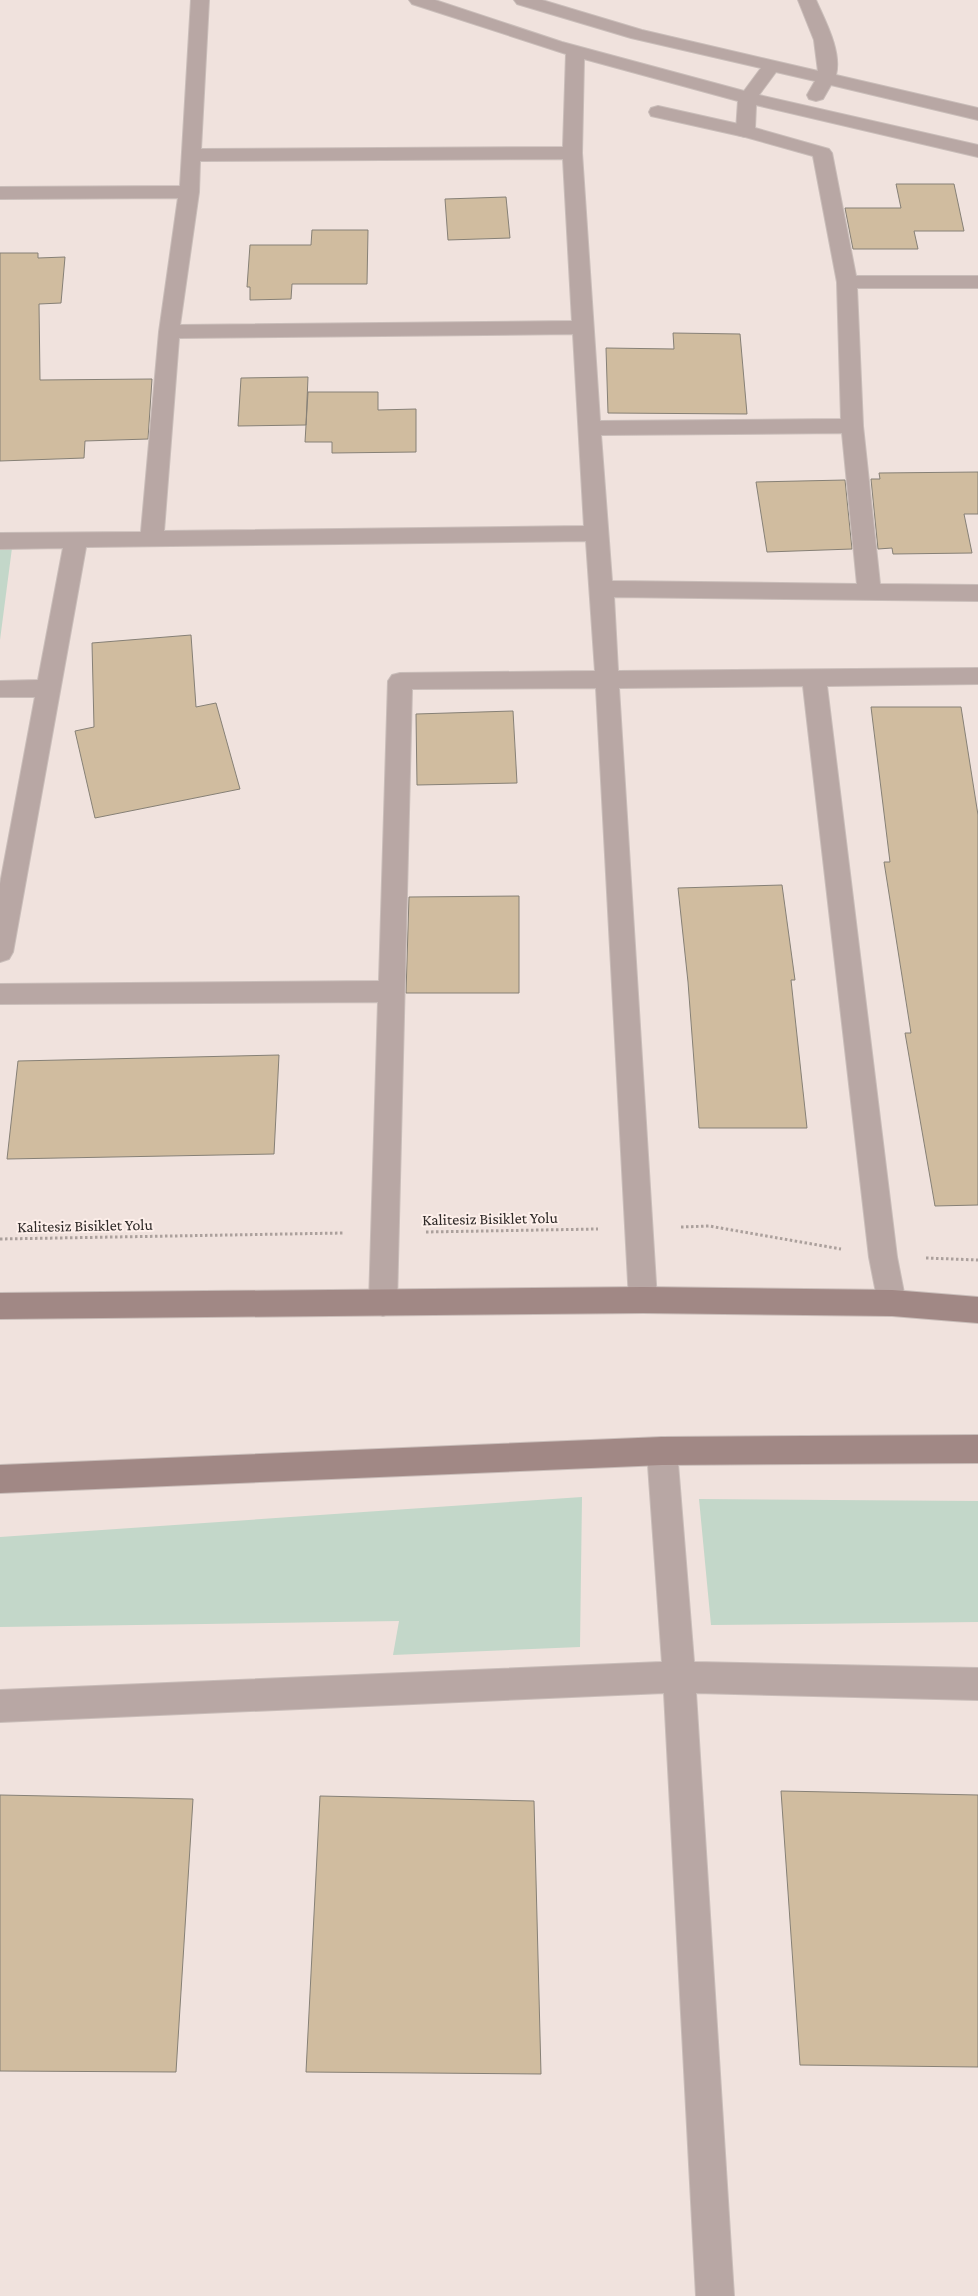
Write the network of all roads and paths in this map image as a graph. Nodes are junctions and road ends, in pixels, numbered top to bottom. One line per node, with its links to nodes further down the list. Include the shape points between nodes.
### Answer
1 (200, 0): 15 (street)
2 (418, 0): 5 (street)
3 (523, 0): 6 (street, via 637,34)
4 (807, 0): 7 (street, via 818,23 828,66)
5 (575, 51): 8 (street); 14 (street)
6 (771, 67): 7 (street); 8 (street)
7 (825, 79): 10 (street); 11 (street)
8 (746, 98): 10 (street); 12 (street)
9 (658, 112): 12 (street)
10 (807, 113): 13 (street)
11 (978, 114)
12 (745, 131): 18 (street, via 822,153)
13 (978, 151)
14 (572, 153): 15 (street); 20 (street)
15 (191, 155): 17 (street)
16 (0, 192): 17 (street)
17 (189, 192): 21 (street)
18 (847, 282): 19 (street); 22 (street)
19 (978, 282)
20 (584, 327): 21 (street); 23 (street)
21 (169, 332): 25 (street)
22 (852, 426): 23 (street); 29 (street)
23 (590, 428): 24 (street)
24 (596, 533): 25 (street); 28 (street)
25 (152, 537): 26 (street)
26 (76, 540): 27 (street); 34 (street)
27 (0, 541)
28 (602, 589): 29 (street); 33 (street)
29 (868, 591): 30 (street)
30 (978, 593)
31 (978, 676): 32 (street)
32 (814, 677): 33 (street); 42 (street)
33 (606, 680): 37 (street, via 400,681); 39 (street)
34 (50, 688): 35 (street); 36 (street)
35 (0, 689)
36 (0, 952)
37 (391, 991): 38 (street); 40 (street)
38 (0, 994)
39 (637, 1228): 40 (path, Kalitesiz Bisiklet Yolu); 42 (path, Kalitesiz Bisiklet Yolu, via 709,1226); 44 (street)
40 (385, 1232): 41 (path, Kalitesiz Bisiklet Yolu); 45 (street)
41 (0, 1239)
42 (884, 1257): 43 (path, Kalitesiz Bisiklet Yolu); 46 (street)
43 (978, 1260)
44 (642, 1300): 45 (street); 46 (street)
45 (383, 1303): 47 (street)
46 (892, 1303): 48 (street)
47 (0, 1306)
48 (978, 1310)
49 (978, 1449): 50 (street)
50 (662, 1451): 51 (street); 52 (street)
51 (0, 1479)
52 (679, 1677): 53 (street); 54 (street); 55 (street)
53 (978, 1684)
54 (0, 1706)
55 (715, 2296)

